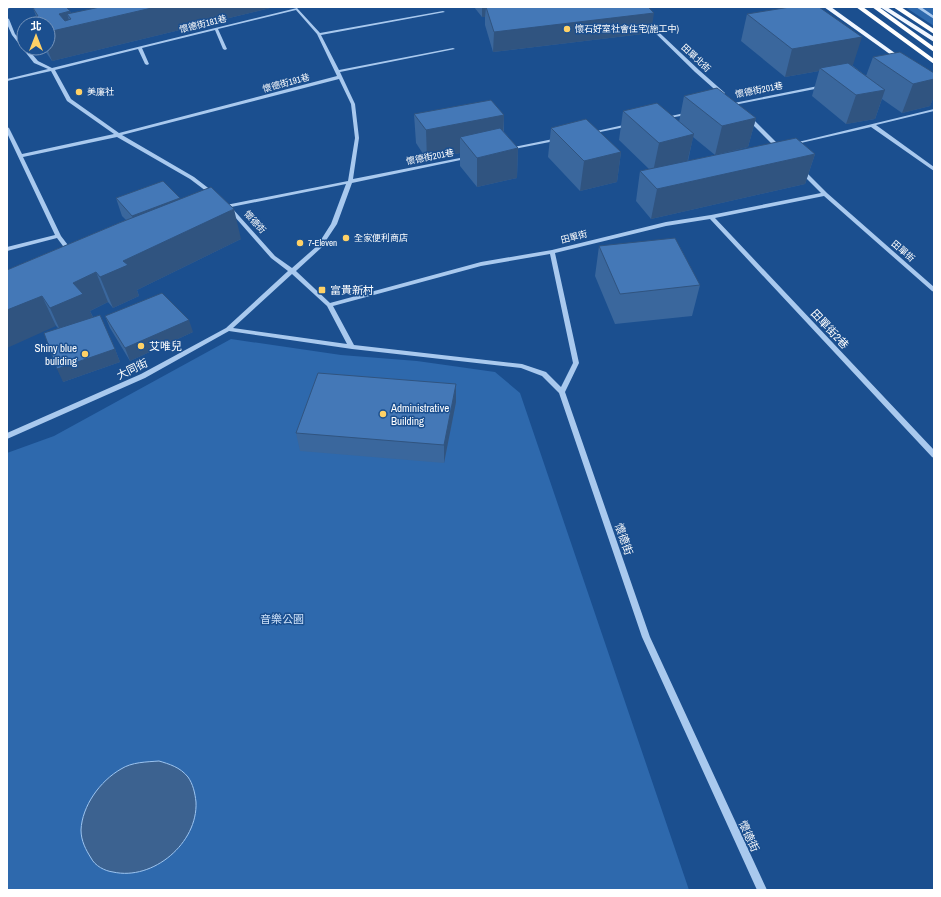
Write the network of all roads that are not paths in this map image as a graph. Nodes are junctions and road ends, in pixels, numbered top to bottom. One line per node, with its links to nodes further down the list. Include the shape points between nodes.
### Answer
1 (10, 7): 8 (street)
2 (827, 7): 28 (main road)
3 (859, 7): 26 (highway)
4 (875, 7): 24 (highway)
5 (883, 7): 20 (main road)
6 (896, 7): 15 (highway)
7 (918, 7): 12 (street)
8 (7, 8)
9 (296, 8): 14 (street, 懷德街181巷); 17 (street, 懷德街181巷)
10 (443, 12): 17 (street)
11 (642, 18): 33 (street, 田單北街)
12 (934, 18)
13 (7, 19): 16 (street)
14 (216, 29): 21 (street, 懷德街181巷); 22 (street)
15 (934, 32)
16 (13, 34): 18 (street); 19 (street)
17 (319, 34): 30 (street, 懷德街181巷)
18 (7, 36)
19 (16, 38)
20 (934, 40)
21 (139, 48): 27 (street); 29 (street, 懷德街181巷)
22 (225, 49)
23 (454, 49): 30 (street, 懷德街191巷)
24 (934, 50)
25 (31, 56): 29 (street, via 36,62)
26 (934, 62)
27 (147, 64)
28 (908, 64)
29 (52, 69): 31 (street, 懷德街181巷); 43 (street, 懷德街, via 69,100)
30 (339, 74): 43 (street, 懷德街191巷); 53 (street, 懷德街181巷, via 353,104 357,138)
31 (7, 80)
32 (828, 85): 33 (street, 懷德街201巷)
33 (735, 104): 34 (street, 懷德街201巷); 35 (street)
34 (719, 107)
35 (740, 109)
36 (934, 110): 41 (street)
37 (696, 111): 39 (street)
38 (746, 114): 46 (street)
39 (658, 119)
40 (635, 124): 44 (street)
41 (872, 124): 46 (street); 52 (street)
42 (7, 128): 49 (street)
43 (118, 135): 49 (street); 55 (street, 懷德街, via 192,178)
44 (581, 135)
45 (565, 138): 47 (street)
46 (779, 147): 48 (street)
47 (504, 150)
48 (784, 152)
49 (20, 156): 58 (street)
50 (473, 156): 53 (street, 懷德街201巷)
51 (794, 163): 54 (street, 田單街)
52 (934, 169)
53 (350, 181): 55 (street, 懷德街201巷); 62 (street, 大同街, via 334,224 319,246)
54 (825, 194): 57 (street, 田單街); 63 (street, 田單街)
55 (227, 205): 56 (street, 懷德街201巷); 62 (street, 懷德街, via 273,257)
56 (212, 211)
57 (711, 218): 60 (street, 田單街, via 666,224); 69 (street, 田單街2巷)
58 (58, 236): 59 (street); 61 (street)
59 (7, 249)
60 (552, 252): 64 (street, 田單街, via 481,264); 67 (street, via 576,363)
61 (75, 257)
62 (293, 272): 64 (street, 懷德街); 65 (street, 大同街)
63 (934, 290)
64 (329, 305): 66 (street, 懷德街)
65 (228, 329): 66 (street, 懷德街); 68 (street, 大同街, via 143,376)
66 (352, 348): 67 (street, 懷德街, via 522,366 544,374)
67 (562, 392): 70 (street, 懷德街, via 646,637)
68 (7, 436)
69 (934, 455)
70 (762, 890)

